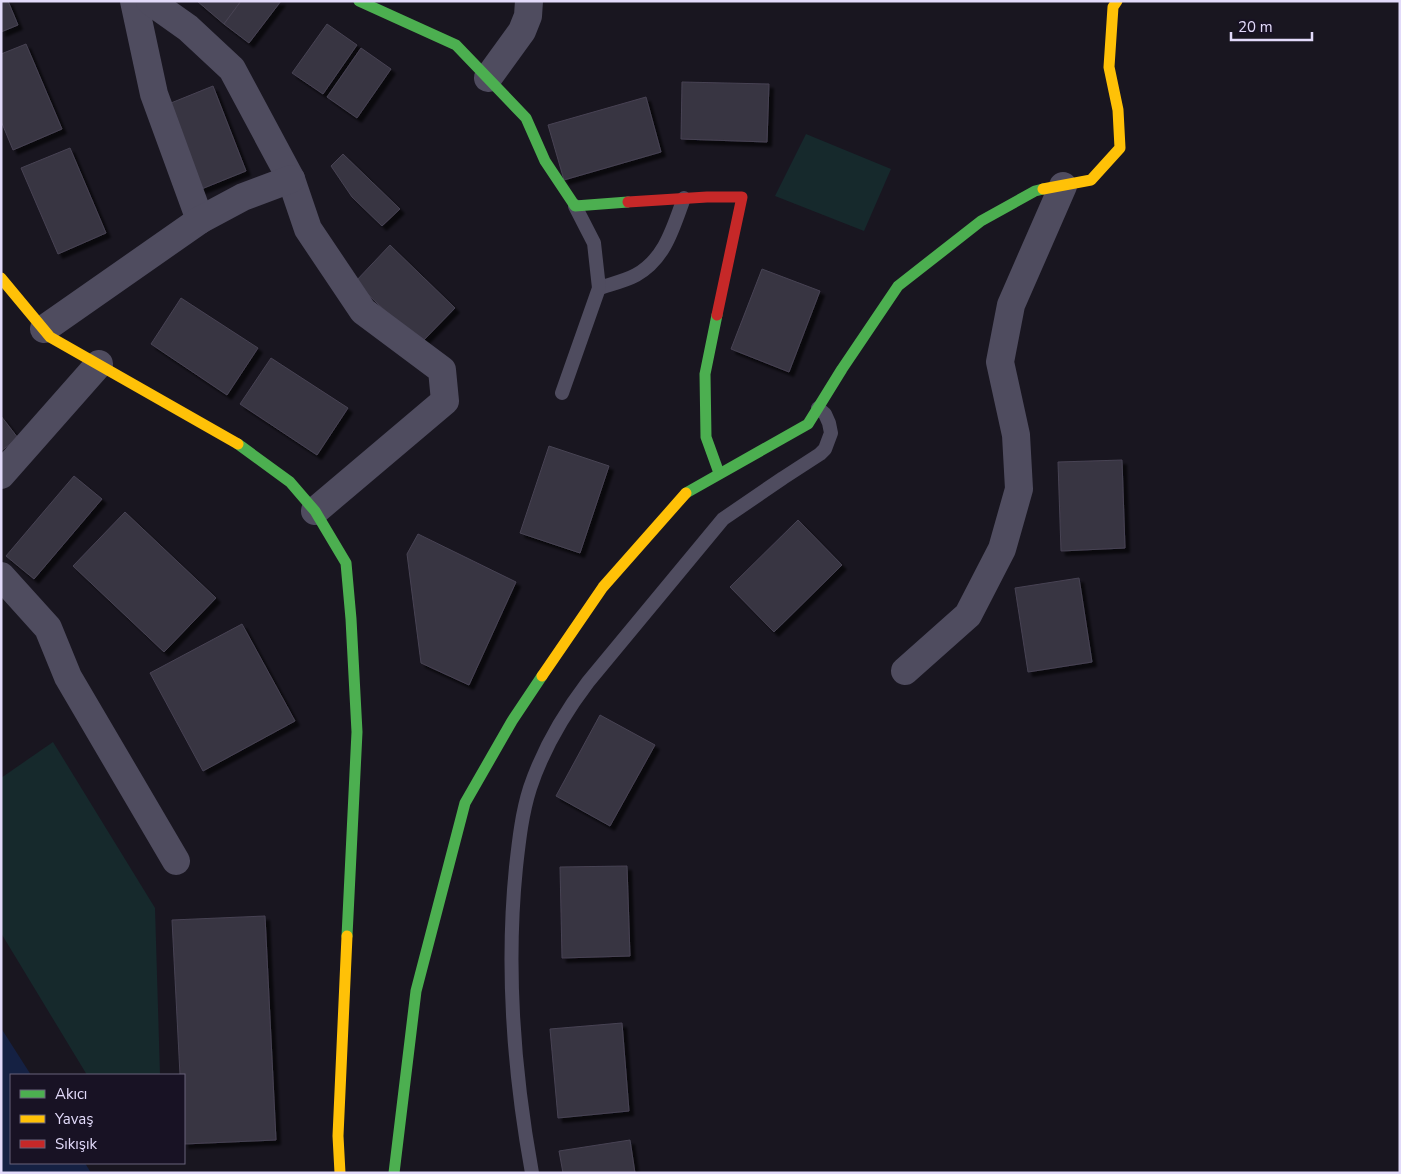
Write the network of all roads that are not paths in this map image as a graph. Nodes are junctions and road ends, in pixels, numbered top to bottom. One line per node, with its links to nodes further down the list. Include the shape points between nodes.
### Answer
1 (134, 1): 11 (street, via 154,94)
2 (150, 1): 7 (street, via 188,28 232,69)
3 (359, 1): 6 (street, via 456,45)
4 (529, 1): 6 (street, via 522,31)
5 (1117, 1): 8 (street, via 1113,7 1109,67 1118,110 1120,148 1091,180)
6 (488, 78): 10 (street, via 526,118 545,161)
7 (291, 179): 11 (street, via 243,197); 20 (street, via 308,229 363,311 442,370 445,400)
8 (1063, 186): 17 (street, via 1035,191 981,221 898,286); 22 (street, via 1011,305 1000,362 1016,435 1019,489 1002,549 968,615)
9 (684, 198): 10 (street); 13 (lane, via 666,245 650,266 635,276); 18 (street, via 742,196 705,374 706,437)
10 (575, 206): 13 (lane, via 594,243)
11 (200, 220): 14 (street)
12 (1, 278): 14 (street)
13 (599, 288): 16 (lane)
14 (44, 329): 15 (street, via 50,337)
15 (99, 364): 19 (street); 20 (street, via 237,443 290,482)
16 (562, 393)
17 (818, 408): 18 (street, via 808,424); 26 (lane, via 825,414 831,433 825,448 723,519 588,682 540,760 523,817 512,906 516,1047)
18 (720, 474): 25 (street, via 687,492 604,587 512,721 465,802 416,991)
19 (1, 475)
20 (315, 511): 24 (street, via 346,563 357,732 338,1136)
21 (1, 576): 23 (street, via 48,628 68,676)
22 (905, 671)
23 (176, 861)
24 (340, 1173)
25 (394, 1173)
26 (532, 1173)

